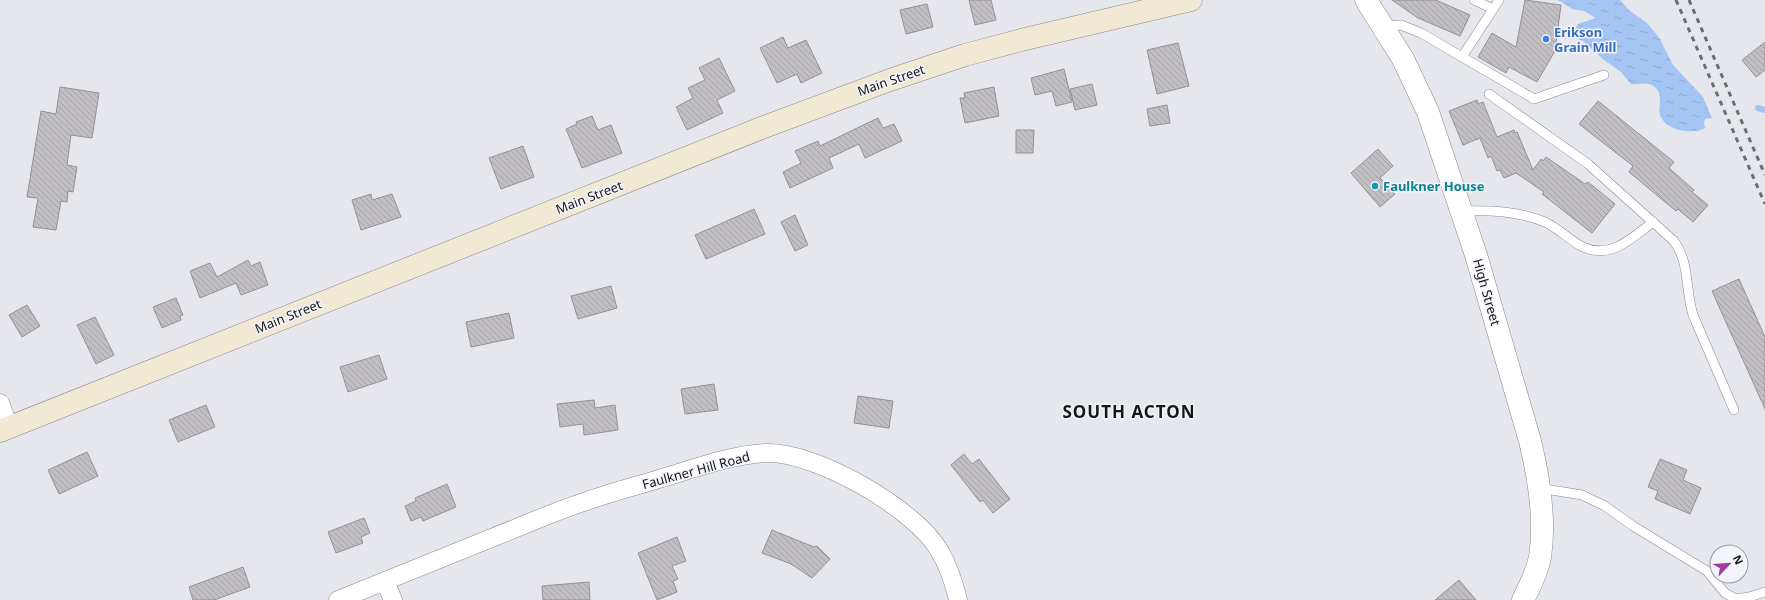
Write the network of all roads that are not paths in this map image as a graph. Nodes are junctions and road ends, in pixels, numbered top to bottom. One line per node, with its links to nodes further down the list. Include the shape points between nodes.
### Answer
1 (1191, 0): 14 (main road, Main Street, via 983,50 866,88)
2 (1366, 0): 6 (street, High Street)
3 (1474, 0): 5 (lane)
4 (1499, 0): 5 (lane)
5 (1493, 9): 7 (lane)
6 (1382, 26): 7 (lane, via 1394,24 1407,27); 10 (street, High Street, via 1403,59 1423,102)
7 (1462, 57): 8 (lane, via 1534,99)
8 (1604, 75)
9 (1489, 94): 11 (lane, via 1588,164)
10 (1461, 211): 11 (lane, via 1496,211 1527,216 1555,227 1583,247 1596,250 1610,250 1623,245); 15 (street, High Street, via 1482,273 1530,441)
11 (1653, 222): 13 (lane, via 1674,241 1684,258 1693,315)
12 (0, 403): 14 (street)
13 (1734, 410)
14 (5, 429)
15 (1539, 488): 17 (lane, via 1582,494 1605,506 1707,571 1725,593 1736,599); 21 (street, High Street, via 1542,527 1540,557)
16 (385, 581): 18 (street, Faulkner Hill Road); 19 (street); 20 (street, Faulkner Hill Road, via 587,501 738,457 768,453 794,456 818,464 856,483 904,513 921,528 938,549 950,574)
17 (1765, 592)
18 (338, 600)
19 (393, 600)
20 (958, 600)
21 (1523, 600)

